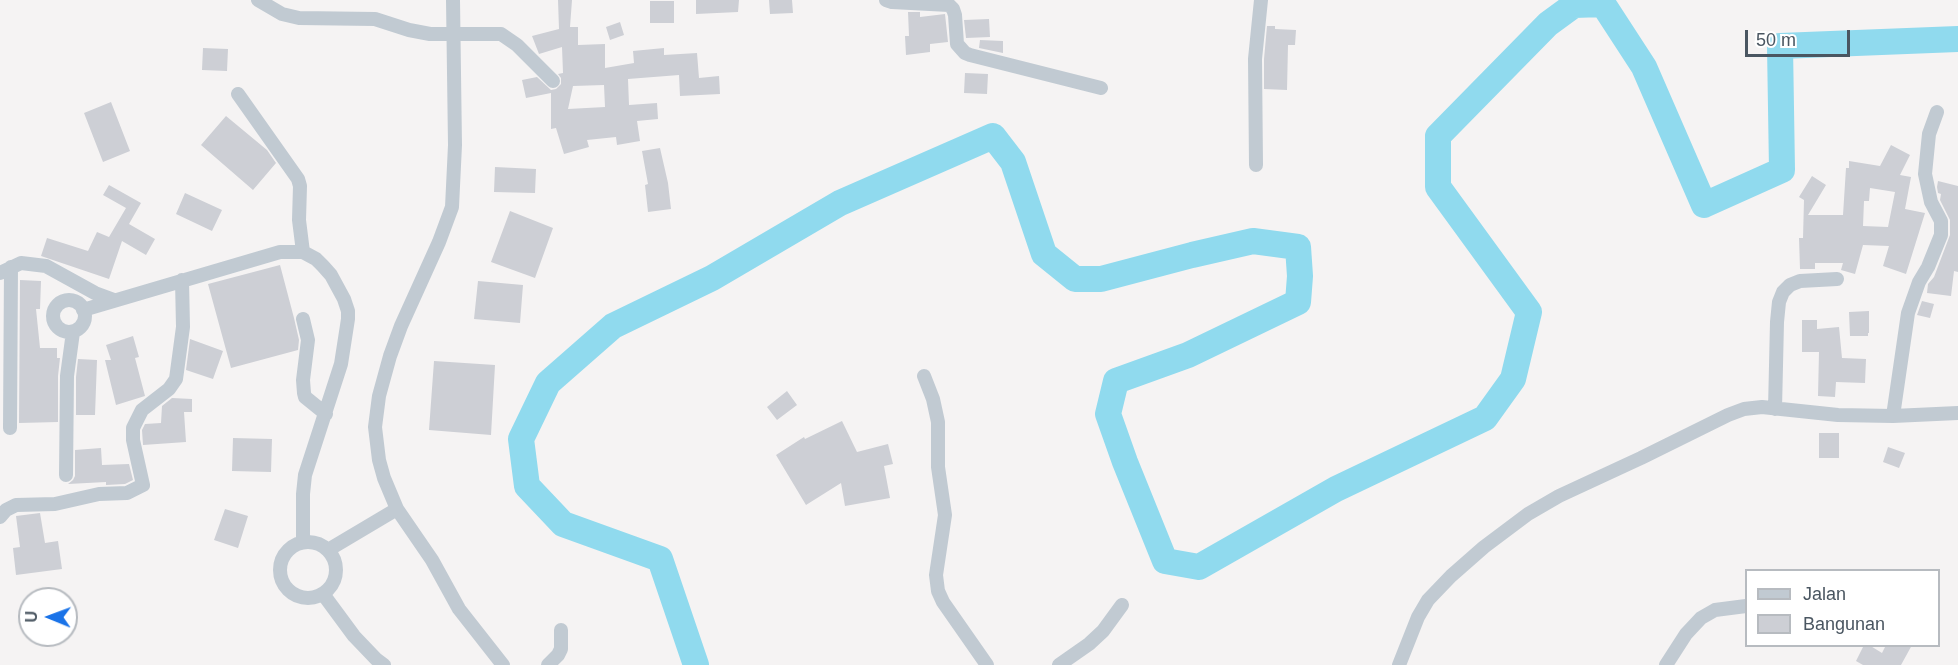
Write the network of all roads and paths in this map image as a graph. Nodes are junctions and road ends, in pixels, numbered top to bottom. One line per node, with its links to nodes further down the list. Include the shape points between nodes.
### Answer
1 (258, 0): 5 (street, via 274,11 294,17 365,18 418,33)
2 (453, 0): 5 (street)
3 (886, 0): 7 (street, via 949,5 955,15 957,44 970,55)
4 (1261, 0): 10 (street, via 1255,58)
5 (453, 28): 6 (street, via 501,34); 26 (street, via 452,207 401,326 376,412 379,460)
6 (553, 81)
7 (1101, 88)
8 (238, 94): 11 (street, via 298,179)
9 (1937, 112): 23 (street, via 1929,134 1925,174 1931,202 1941,221 1941,235 1908,313)
10 (1256, 165)
11 (303, 252): 14 (street, via 270,255); 22 (street, via 331,275 348,311 346,344)
12 (6, 270): 15 (street, via 28,262 46,266); 24 (street)
13 (1837, 279): 20 (street, via 1800,281 1783,292 1777,322)
14 (182, 280): 15 (street); 27 (street, via 183,327 176,379 169,390 142,411 133,428 143,485 127,493 99,494 55,504 16,505)
15 (114, 300): 16 (street)
16 (83, 310): 18 (street, via 82,325); 18 (street, via 70,300 53,313 58,328)
17 (303, 320): 22 (street, via 308,340 304,393)
18 (73, 332): 25 (street, via 68,364)
19 (924, 376): 37 (street, via 938,422 938,467 945,515 936,575 938,591)
20 (1775, 409): 23 (street); 39 (street, via 1744,409 1728,415 1528,514 1465,562 1433,594 1418,617)
21 (1958, 413): 23 (street)
22 (326, 414): 28 (street, via 304,483)
23 (1893, 416)
24 (10, 429)
25 (66, 474)
26 (398, 509): 29 (street); 35 (street, via 459,609)
27 (0, 517)
28 (303, 542): 29 (street, via 316,543); 30 (street, via 284,555 280,577 288,590 301,598)
29 (328, 550): 30 (street, via 336,568 335,578)
30 (323, 594): 34 (street, via 354,636)
31 (1122, 605): 38 (street, via 1103,631)
32 (1745, 606): 40 (street, via 1715,609 1701,618)
33 (561, 630): 36 (street, via 561,649)
34 (384, 665)
35 (502, 665)
36 (548, 665)
37 (987, 665)
38 (1059, 665)
39 (1400, 665)
40 (1666, 665)

